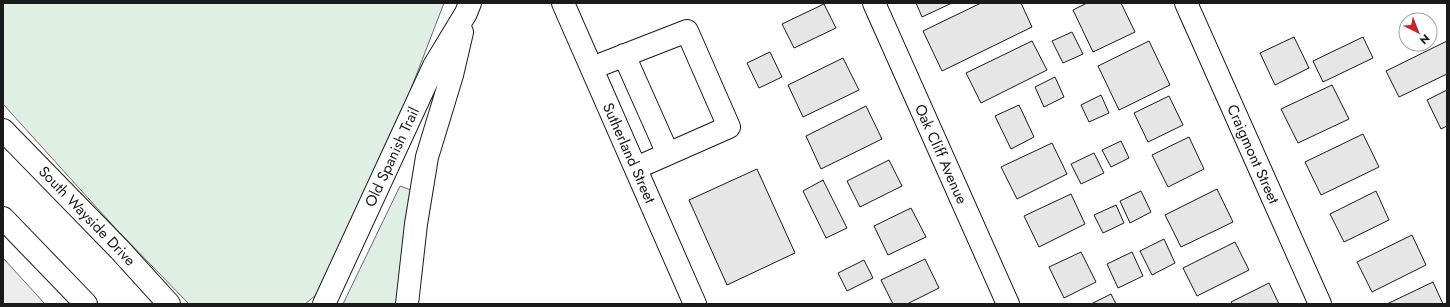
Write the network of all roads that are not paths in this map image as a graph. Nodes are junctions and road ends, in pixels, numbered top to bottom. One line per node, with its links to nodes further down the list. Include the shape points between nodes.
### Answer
1 (563, 3): 6 (street, Sutherland Street)
2 (874, 3): 16 (street, Oak Cliff Avenue)
3 (1186, 3): 17 (street, Craigmont Street)
4 (468, 8): 11 (street, Old Spanish Trail, via 434,66); 14 (street, Old Spanish Trail, via 452,74 427,157)
5 (624, 55): 6 (street); 8 (street); 8 (street, via 687,31 730,126)
6 (592, 68): 9 (street, Sutherland Street)
7 (3, 130): 13 (street, South Wayside Drive)
8 (668, 154): 9 (street)
9 (636, 168): 15 (street, Sutherland Street)
10 (3, 218): 12 (street)
11 (324, 300)
12 (86, 304)
13 (169, 304)
14 (407, 304)
15 (696, 304)
16 (1008, 304)
17 (1320, 304)

